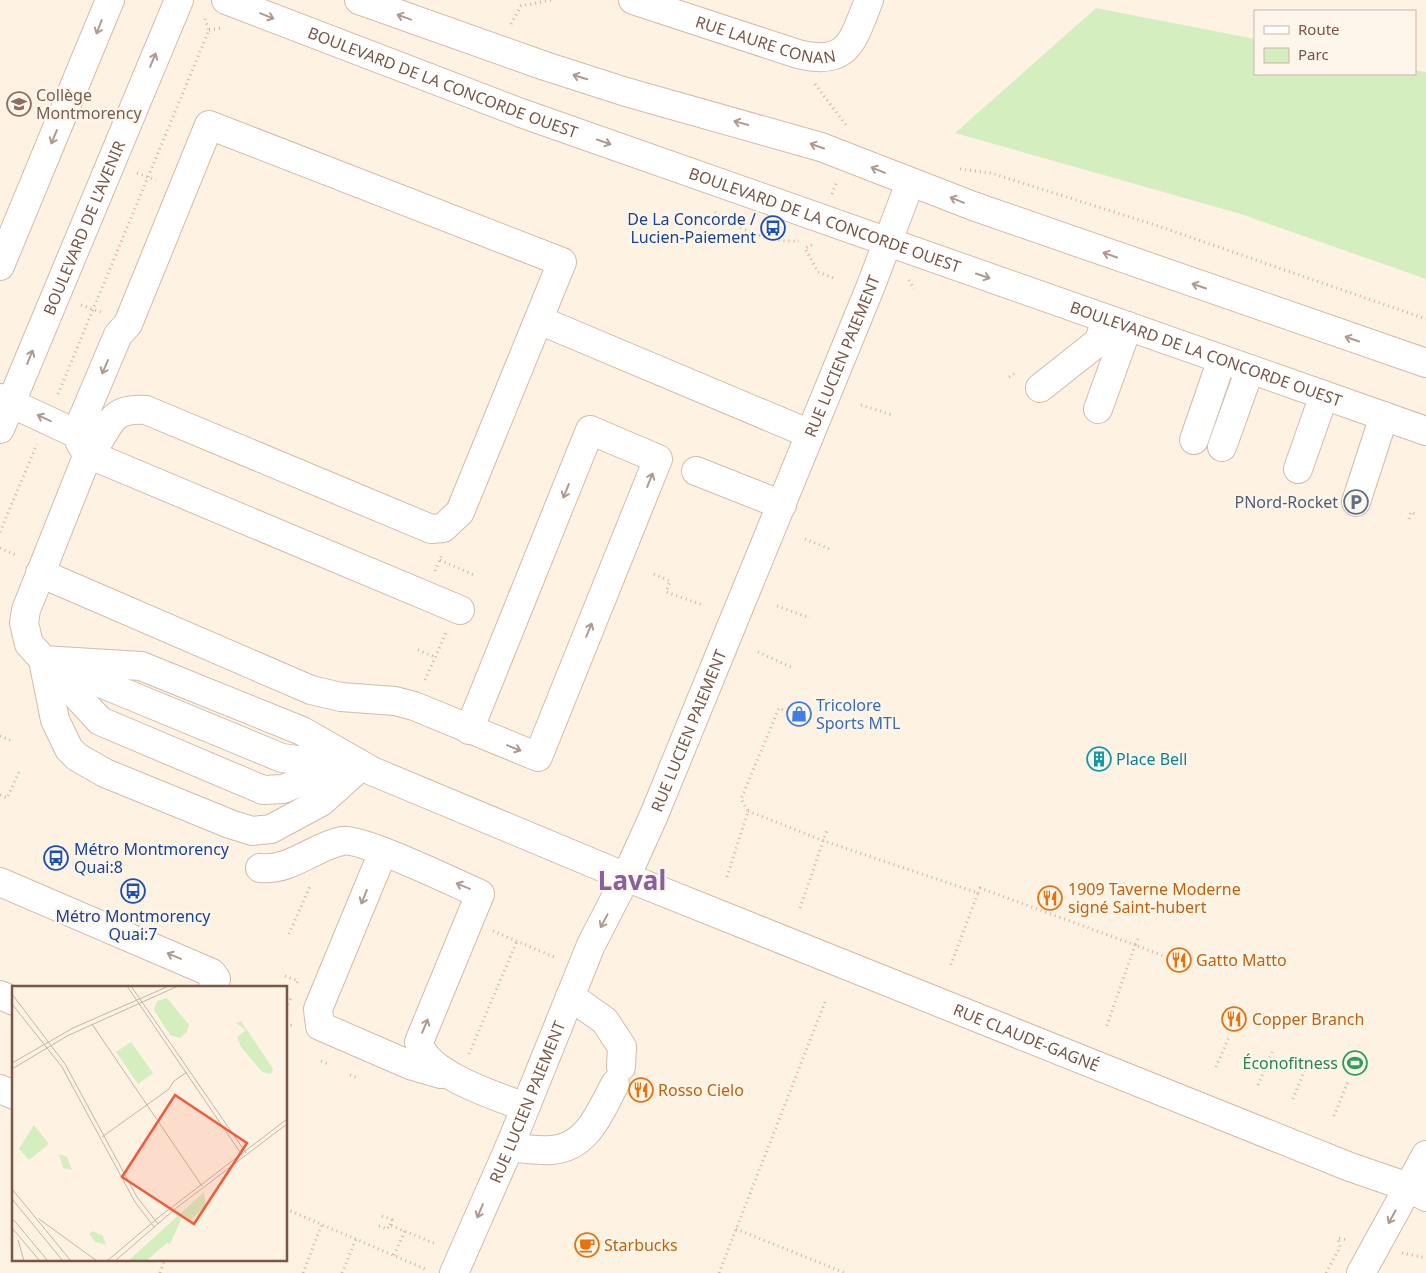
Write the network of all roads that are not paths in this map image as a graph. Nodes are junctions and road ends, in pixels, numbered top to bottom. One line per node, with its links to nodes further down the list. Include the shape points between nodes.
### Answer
1 (110, 0): 9 (street, one-way to 9)
2 (179, 0): 16 (street, BOULEVARD DE L'AVENIR, one-way to 2)
3 (226, 0): 8 (street, BOULEVARD DE LA CONCORDE OUEST, one-way to 8, via 512,110)
4 (359, 0): 7 (street, one-way to 4, via 837,152 626,92)
5 (633, 0): 6 (street, RUE LAURE CONAN, via 798,54 828,58 851,41)
6 (869, 0)
7 (910, 183): 8 (street, RUE LUCIEN PAIEMENT); 12 (street, one-way to 7)
8 (888, 243): 11 (street, BOULEVARD DE LA CONCORDE OUEST, one-way to 11); 21 (street, RUE LUCIEN PAIEMENT)
9 (0, 266)
10 (539, 320): 21 (street); 22 (street, via 460,512 450,524 437,530 146,410 128,408 116,414 96,446); 22 (street, one-way to 22, via 562,262 209,125 118,319 118,335)
11 (1118, 323): 13 (street, BOULEVARD DE LA CONCORDE OUEST); 14 (street); 17 (street)
12 (1426, 363)
13 (1235, 364): 15 (street, BOULEVARD DE LA CONCORDE OUEST); 23 (street)
14 (1040, 388)
15 (1324, 395): 18 (street, BOULEVARD DE LA CONCORDE OUEST); 24 (street)
16 (6, 400): 19 (street, BOULEVARD DE L'AVENIR); 22 (street, one-way to 16)
17 (1098, 408)
18 (1384, 416): 20 (street, BOULEVARD DE LA CONCORDE OUEST); 26 (street)
19 (0, 429)
20 (1426, 431)
21 (810, 434): 27 (street, RUE LUCIEN PAIEMENT)
22 (83, 444): 28 (street); 29 (street)
23 (1208, 444)
24 (1298, 469)
25 (696, 471): 27 (street)
26 (1356, 502)
27 (782, 506): 35 (street, RUE LUCIEN PAIEMENT)
28 (40, 573): 30 (street, via 24,623 28,644); 31 (street, via 311,690 414,706)
29 (454, 619)
30 (43, 660): 32 (street, RUE CLAUDE-GAGNÉ, via 124,677 304,751); 32 (street, via 100,721 264,790 282,789 324,774); 32 (street, via 55,720 69,749 83,762 237,826 261,831 288,821 321,802)
31 (469, 730): 31 (street, one-way to 31, via 538,757 658,459 590,430)
32 (361, 766): 35 (street, RUE CLAUDE-GAGNÉ)
33 (383, 852): 34 (street, via 348,840 333,843 278,868); 41 (street, one-way to 33, via 425,1056 419,1042 480,894); 41 (street, one-way to 41, via 347,940 330,950 307,1000 307,1012 320,1026 417,1068)
34 (260, 868)
35 (626, 877): 39 (street, RUE LUCIEN PAIEMENT, one-way to 39, via 591,945); 47 (street, RUE CLAUDE-GAGNÉ)
36 (0, 882): 37 (street, one-way to 36, via 216,978 212,973)
37 (213, 986)
38 (0, 995): 40 (street)
39 (570, 996): 44 (street, RUE LUCIEN PAIEMENT); 45 (street, via 605,1021 622,1047 618,1075 591,1130 572,1145 552,1150)
40 (12, 1000)
41 (458, 1069): 44 (street)
42 (0, 1090): 43 (street)
43 (12, 1094)
44 (525, 1107): 45 (street, RUE LUCIEN PAIEMENT)
45 (509, 1148): 48 (street, RUE LUCIEN PAIEMENT, one-way to 48)
46 (1426, 1155): 47 (street)
47 (1417, 1192): 49 (street, one-way to 49)
48 (454, 1273)
49 (1361, 1273)

